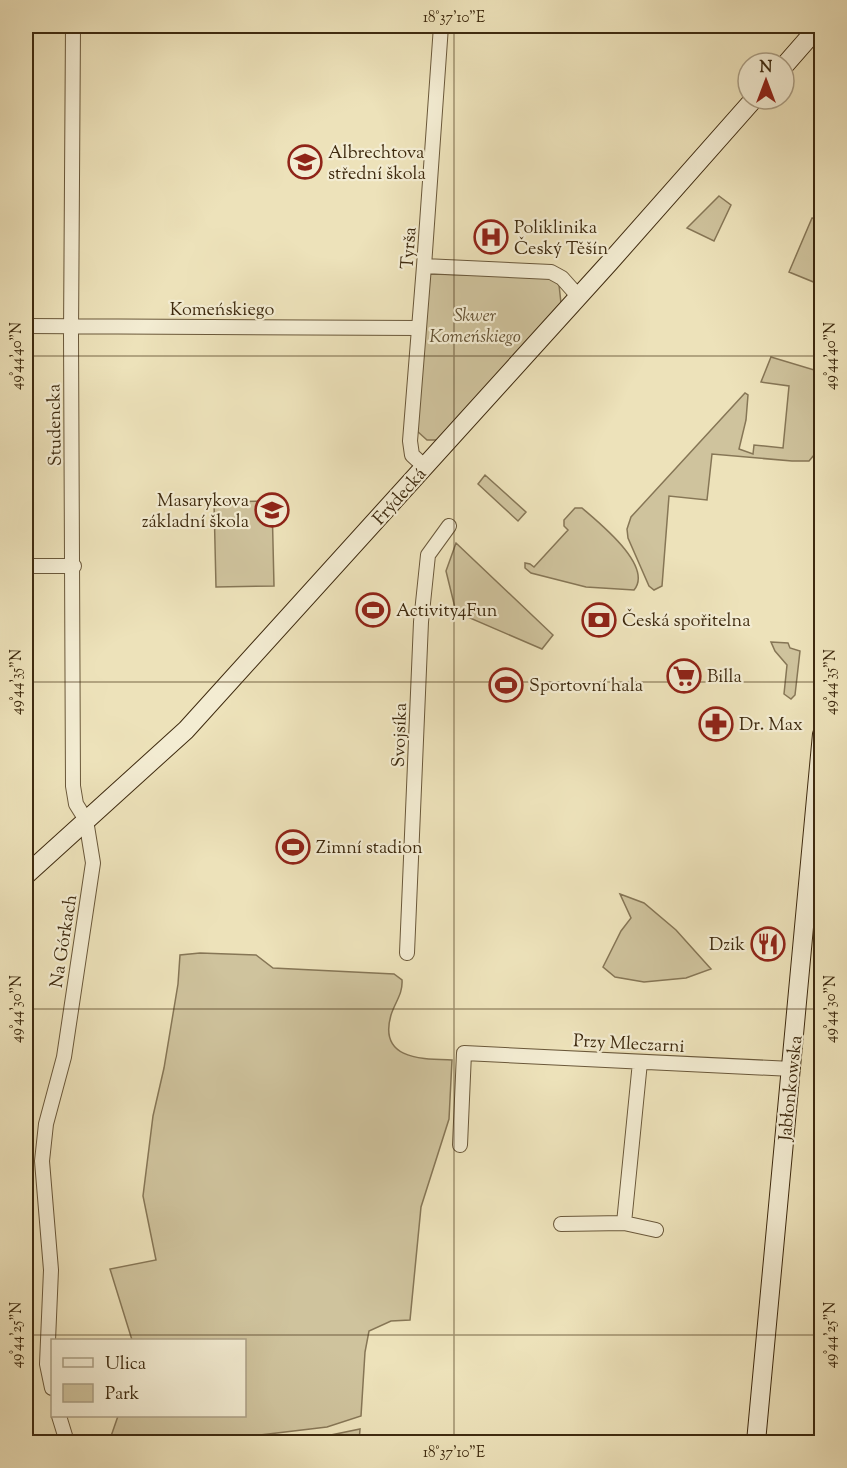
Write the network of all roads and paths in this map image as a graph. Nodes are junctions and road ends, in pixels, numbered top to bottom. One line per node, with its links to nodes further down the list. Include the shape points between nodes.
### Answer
1 (73, 26): 9 (street, Studencka)
2 (441, 26): 6 (street, Tyrša)
3 (819, 26): 4 (main road)
4 (796, 52)
5 (743, 111): 7 (main road, Frýdecká)
6 (424, 266): 7 (street, via 551,272); 10 (street, Tyrša)
7 (578, 296): 11 (main road, Frýdecká)
8 (26, 326): 9 (street, Komeńskiego)
9 (71, 326): 10 (street, Komeńskiego); 14 (street, Studencka)
10 (419, 328): 11 (street, Tyrša, via 410,441 412,455)
11 (425, 467): 16 (main road, Frýdecká, via 186,730)
12 (449, 526): 18 (street, Svojsíka, via 428,555 421,622)
13 (26, 566): 14 (street)
14 (74, 566): 16 (street, Studencka, via 74,786 76,804)
15 (822, 734): 20 (main road, Jabłonkowska)
16 (86, 820): 17 (main road, Frýdecká); 25 (street, Na Górkach, via 93,863 64,1058 46,1124 42,1161 51,1270 47,1364)
17 (26, 875)
18 (407, 953)
19 (640, 1062): 20 (street, Przy Mleczarni); 21 (street, Przy Mleczarni, via 464,1053); 22 (street)
20 (792, 1068): 28 (main road, Jabłonkowska)
21 (460, 1145)
22 (624, 1223): 23 (street); 24 (street)
23 (561, 1224)
24 (656, 1230)
25 (51, 1383)
26 (59, 1417): 27 (street)
27 (67, 1443)
28 (756, 1443)

